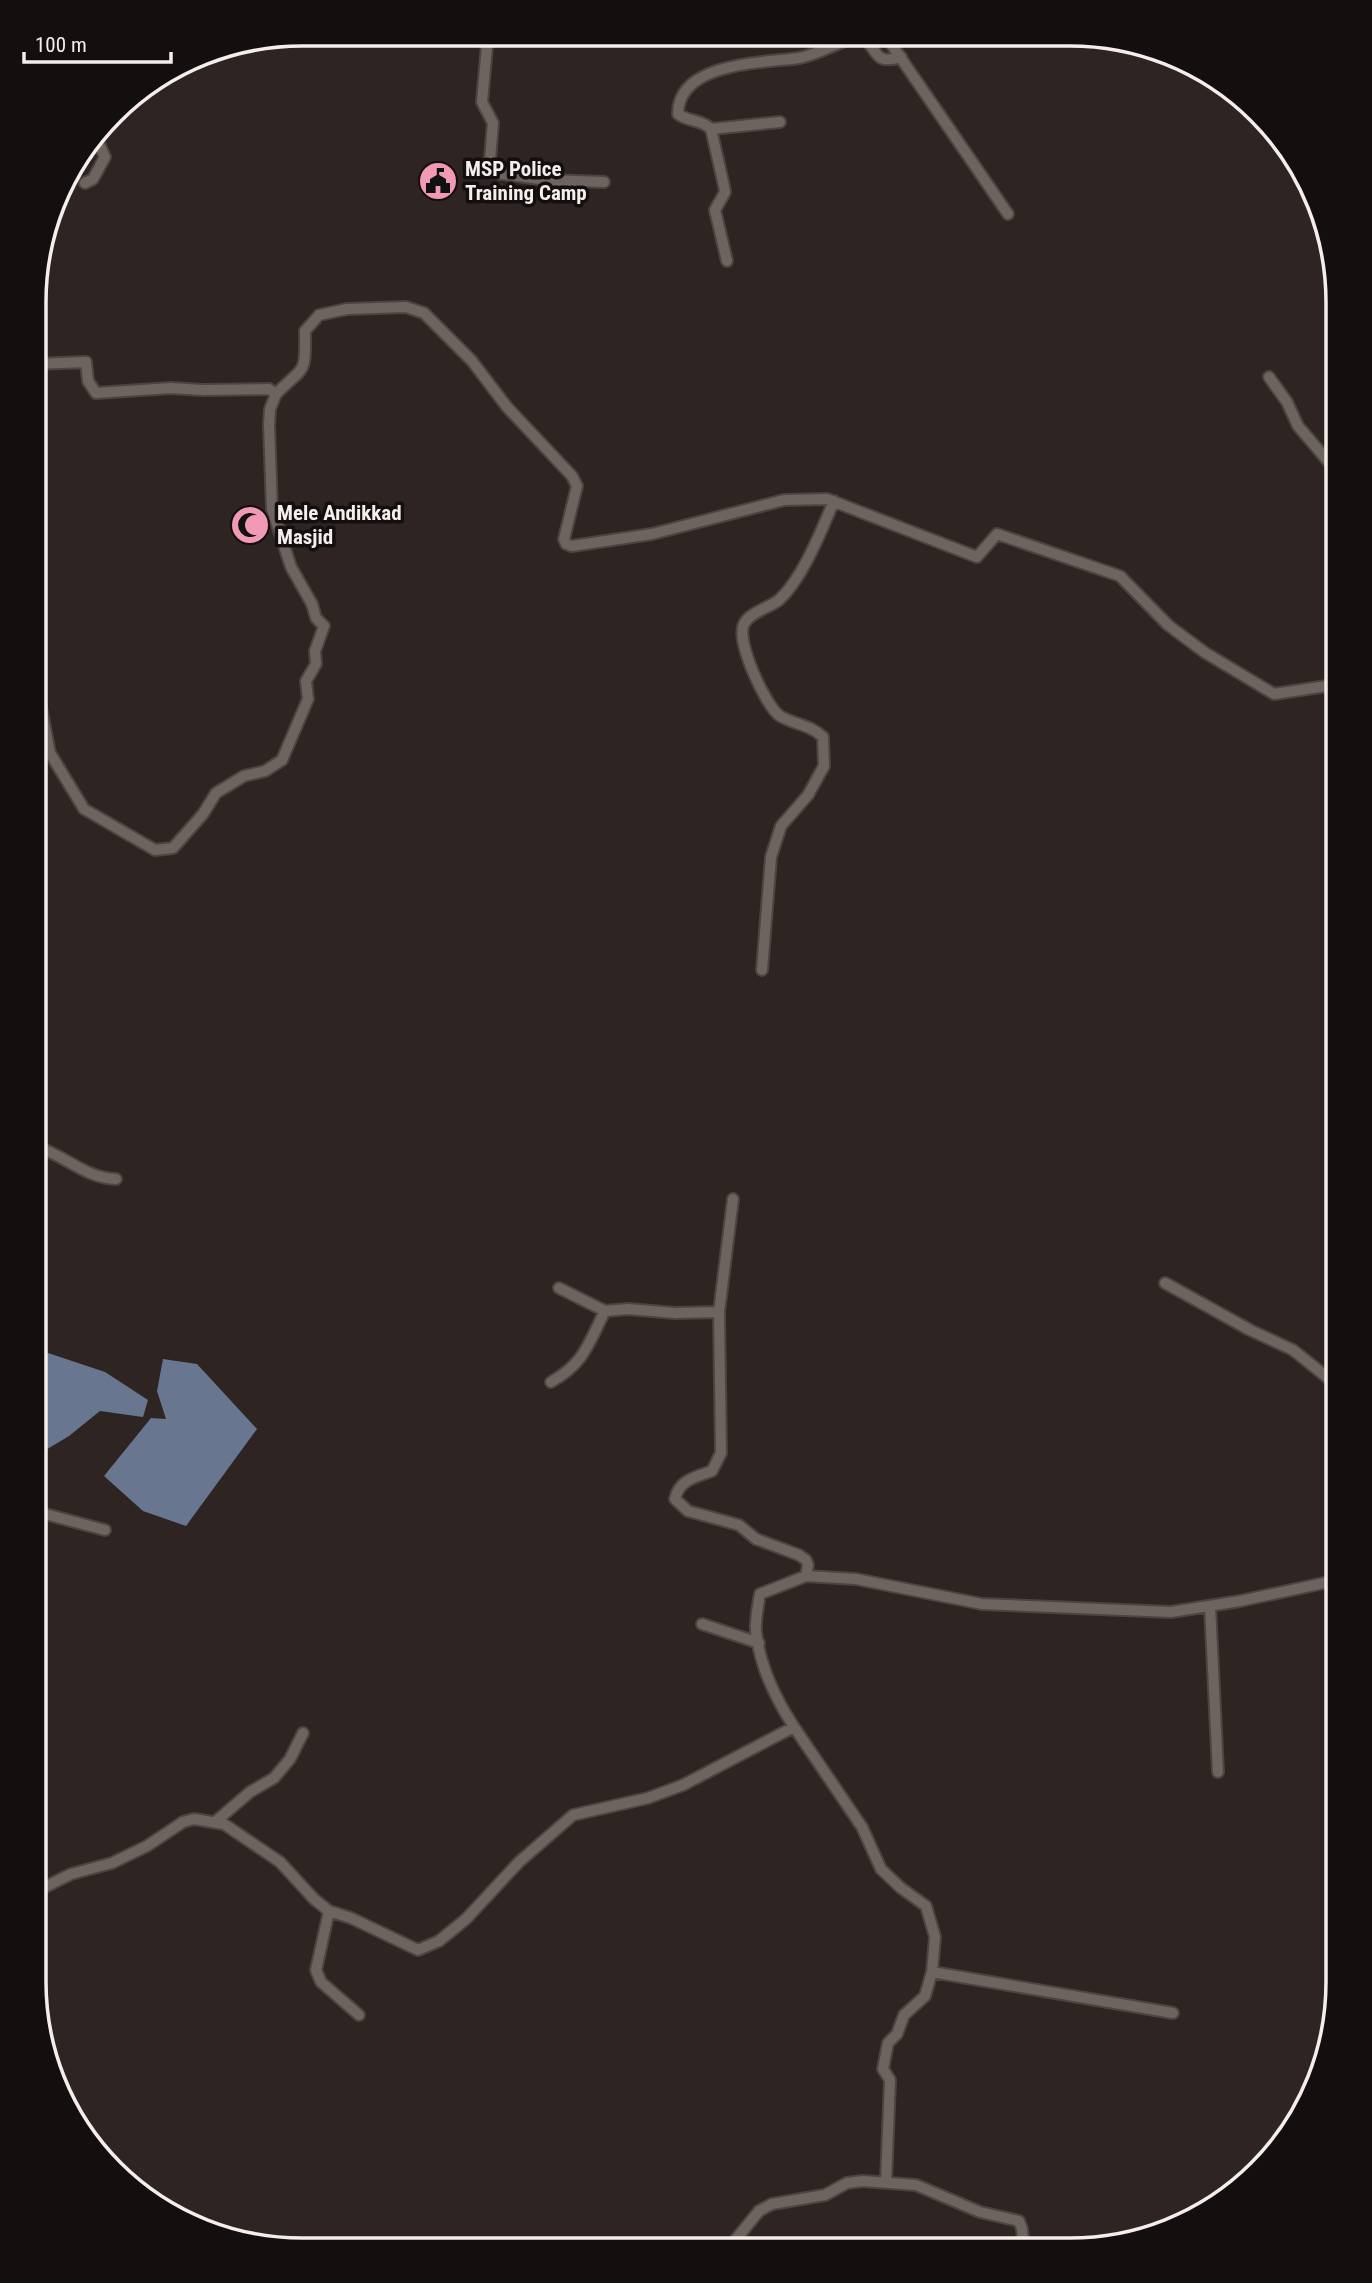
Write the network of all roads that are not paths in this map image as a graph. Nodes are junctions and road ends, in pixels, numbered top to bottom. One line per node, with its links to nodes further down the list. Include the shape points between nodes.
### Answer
1 (487, 46): 9 (street, via 482,102 493,122 489,172)
2 (834, 46): 7 (street, via 801,58 726,69 694,81 685,89 678,114 704,122)
3 (870, 46): 5 (street, via 882,60)
4 (893, 46): 5 (street)
5 (901, 57): 11 (street)
6 (780, 121): 7 (street)
7 (710, 129): 12 (street, via 725,192 715,209)
8 (99, 144): 10 (street, via 105,157 93,179)
9 (604, 182)
10 (85, 183)
11 (1008, 214)
12 (727, 261)
13 (46, 364): 15 (street, via 86,362 88,381 102,394 171,388 269,389)
14 (1269, 377): 16 (street, via 1298,426)
15 (276, 394): 17 (street, via 302,372 305,331 320,315 406,307 424,313 462,351 572,476 577,486 566,544 652,534 784,500); 19 (street, via 269,425 272,509 291,567 324,626 315,651 316,664 306,681 308,699 282,760 216,793 173,848 155,849 84,809 50,753)
16 (1326, 459)
17 (834, 501): 18 (street, via 977,557 996,534 1120,576 1168,625 1274,694); 20 (street, via 811,551 779,600 743,625 742,641 754,675 779,715 813,727 825,747 824,766 808,795 781,826 771,857)
18 (1326, 686)
19 (46, 733)
20 (762, 970)
21 (46, 1149): 22 (street, via 86,1174)
22 (116, 1179)
23 (733, 1199): 27 (street)
24 (1166, 1283): 28 (street, via 1293,1350)
25 (559, 1288): 26 (street)
26 (605, 1311): 27 (street); 29 (street, via 580,1360)
27 (719, 1312): 32 (street, via 721,1453 712,1471 687,1480 677,1489 675,1499 688,1511 739,1525 756,1539 799,1555 808,1565)
28 (1326, 1376)
29 (551, 1382)
30 (46, 1514): 31 (street)
31 (105, 1530)
32 (806, 1576): 34 (street, via 856,1579 982,1604 1171,1612); 36 (street, via 760,1594 755,1630)
33 (1326, 1582): 34 (street)
34 (1210, 1606): 39 (street)
35 (702, 1624): 36 (street)
36 (759, 1643): 37 (street, via 779,1704)
37 (794, 1727): 42 (street, via 683,1786 573,1815 519,1862 466,1919 439,1941 418,1950); 43 (street, via 862,1827 881,1869 926,1906 935,1937)
38 (303, 1733): 40 (street, via 274,1778)
39 (1218, 1772)
40 (215, 1822): 41 (street, via 183,1822 112,1863); 42 (street, via 280,1862)
41 (46, 1886)
42 (329, 1911): 45 (street, via 317,1970 321,1982)
43 (932, 1972): 44 (street); 46 (street, via 925,1996 904,2015 888,2043 883,2069 890,2080)
44 (1173, 2013)
45 (359, 2015)
46 (886, 2182): 47 (street, via 847,2183 825,2195 772,2204 759,2211); 48 (street, via 916,2185 980,2213 1019,2221)
47 (737, 2238)
48 (1023, 2238)

